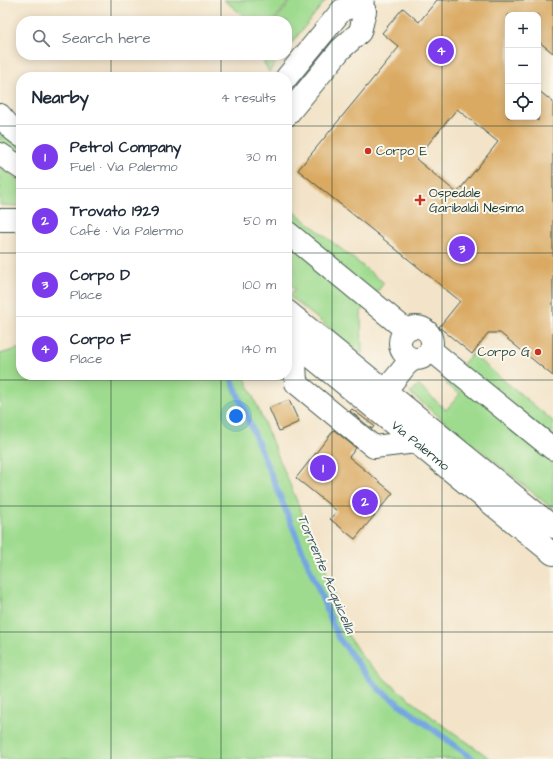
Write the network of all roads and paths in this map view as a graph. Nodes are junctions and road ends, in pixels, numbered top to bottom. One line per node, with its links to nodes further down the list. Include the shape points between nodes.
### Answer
1 (364, 6): 2 (main road, via 359,4 342,10); 3 (main road, via 360,32 341,49)
2 (291, 72)
3 (292, 109)
4 (0, 115): 5 (main road)
5 (16, 132)
6 (0, 154): 7 (main road)
7 (16, 165)
8 (0, 220): 9 (main road)
9 (16, 220)
10 (292, 236): 12 (main road)
11 (292, 315): 16 (main road)
12 (406, 330): 15 (main road, via 400,343 401,348); 15 (main road, via 410,327 420,327 431,336 433,345)
13 (292, 342): 17 (main road, Via Palermo)
14 (292, 354): 17 (main road, via 296,383 374,447)
15 (416, 354): 16 (main road); 18 (main road)
16 (383, 389): 19 (main road)
17 (416, 442): 20 (main road, Via Palermo)
18 (553, 449)
19 (553, 526)
20 (553, 554)

